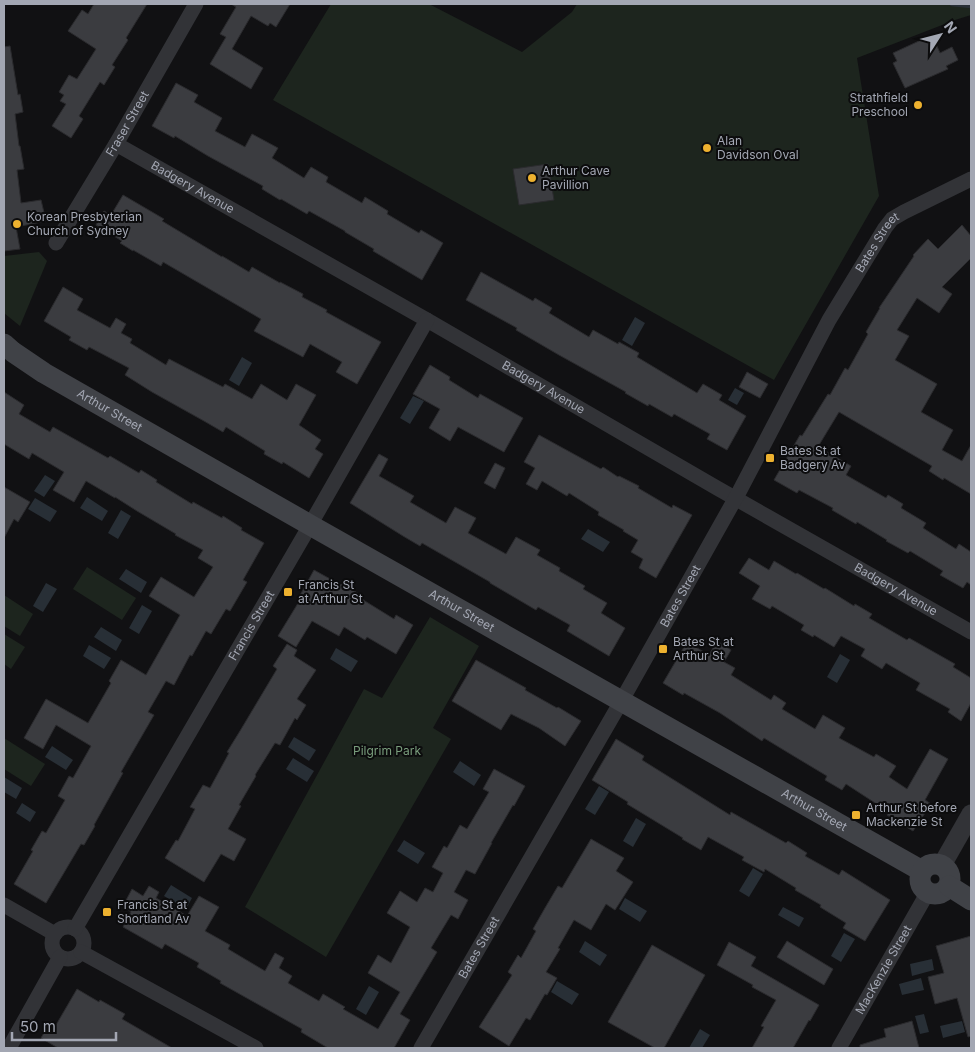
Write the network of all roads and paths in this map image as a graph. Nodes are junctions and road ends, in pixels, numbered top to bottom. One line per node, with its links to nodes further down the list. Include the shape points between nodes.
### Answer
1 (196, 4): 2 (street, Fraser Street)
2 (116, 144): 4 (street, Fraser Street); 5 (street, Badgery Avenue)
3 (971, 179): 7 (street, Bates Street, via 904,212 885,228 829,320)
4 (56, 243)
5 (427, 320): 7 (street, Badgery Avenue); 8 (street, Francis Street)
6 (4, 344): 8 (main road, Arthur Street, via 44,373)
7 (735, 498): 9 (street, Badgery Avenue); 10 (street, Bates Street)
8 (310, 525): 10 (main road, Arthur Street); 17 (street, Francis Street)
9 (971, 632)
10 (622, 700): 12 (main road, Arthur Street); 23 (street, Bates Street)
11 (971, 814): 12 (street)
12 (932, 868): 13 (main road, via 946,868 950,876); 14 (main road, via 920,879)
13 (949, 886): 14 (main road, via 942,892); 15 (main road)
14 (928, 892): 24 (street, MacKenzie Street)
15 (971, 900)
16 (4, 906): 18 (street)
17 (75, 929): 18 (street, via 66,927); 19 (street, via 84,942)
18 (55, 934): 20 (street, via 52,944)
19 (81, 952): 20 (street, via 69,959); 22 (street)
20 (60, 957): 21 (street)
21 (9, 1048)
22 (256, 1048)
23 (421, 1048)
24 (838, 1048)

